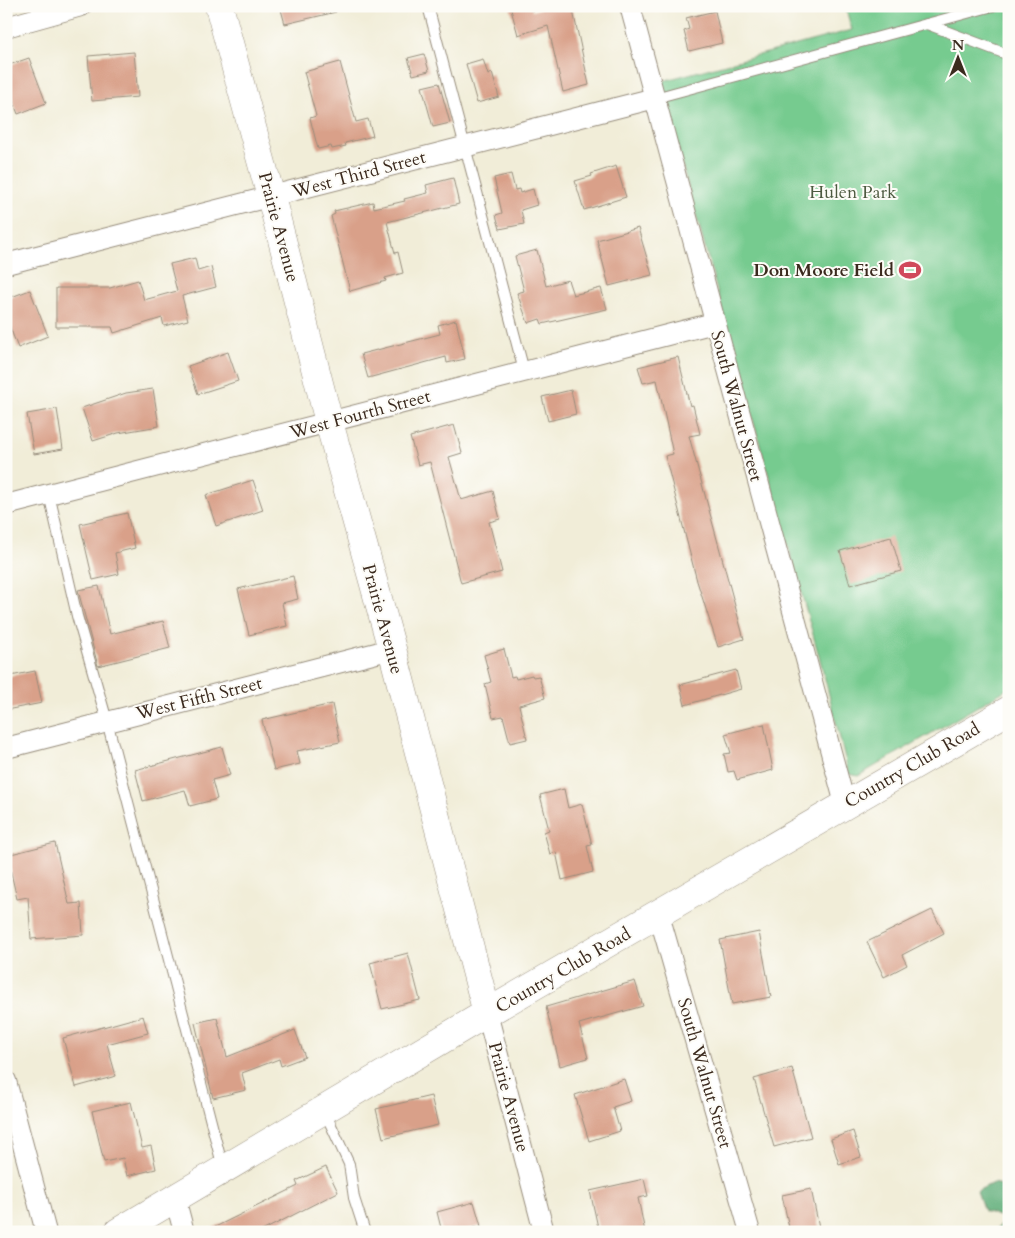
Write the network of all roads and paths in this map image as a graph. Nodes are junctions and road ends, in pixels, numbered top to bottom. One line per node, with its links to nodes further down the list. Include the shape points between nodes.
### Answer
1 (81, 6): 7 (street)
2 (219, 6): 11 (street, Prairie Avenue)
3 (428, 6): 10 (lane)
4 (630, 6): 9 (street, South Walnut Street)
5 (993, 6): 6 (lane)
6 (927, 24): 8 (lane); 9 (lane)
7 (6, 27)
8 (1009, 54)
9 (654, 98): 10 (street, West Third Street); 13 (street, South Walnut Street)
10 (466, 146): 11 (street, West Third Street); 14 (lane)
11 (271, 197): 12 (street, West Third Street); 15 (street, Prairie Avenue)
12 (6, 264)
13 (714, 323): 14 (street, West Fourth Street); 22 (street, South Walnut Street)
14 (524, 371): 15 (street, West Fourth Street)
15 (329, 422): 16 (street, West Fourth Street); 18 (street, Prairie Avenue)
16 (49, 494): 17 (street, West Fourth Street); 20 (lane, via 77,616)
17 (6, 506)
18 (392, 649): 20 (street, West Fifth Street); 24 (street, Prairie Avenue)
19 (1009, 710): 22 (street, Country Club Road)
20 (107, 720): 21 (street, West Fifth Street); 27 (lane)
21 (6, 748)
22 (845, 804): 23 (street, Country Club Road)
23 (659, 914): 24 (street, Country Club Road); 34 (street, South Walnut Street)
24 (487, 1013): 26 (street, Country Club Road); 33 (street, Prairie Avenue)
25 (6, 1080): 29 (street)
26 (324, 1110): 27 (street, Country Club Road); 32 (lane, via 349,1164 354,1198)
27 (223, 1169): 28 (street, Country Club Road)
28 (175, 1198): 30 (street, Country Club Road); 31 (street)
29 (46, 1232)
30 (118, 1232)
31 (184, 1232)
32 (365, 1232)
33 (544, 1232)
34 (750, 1232)

